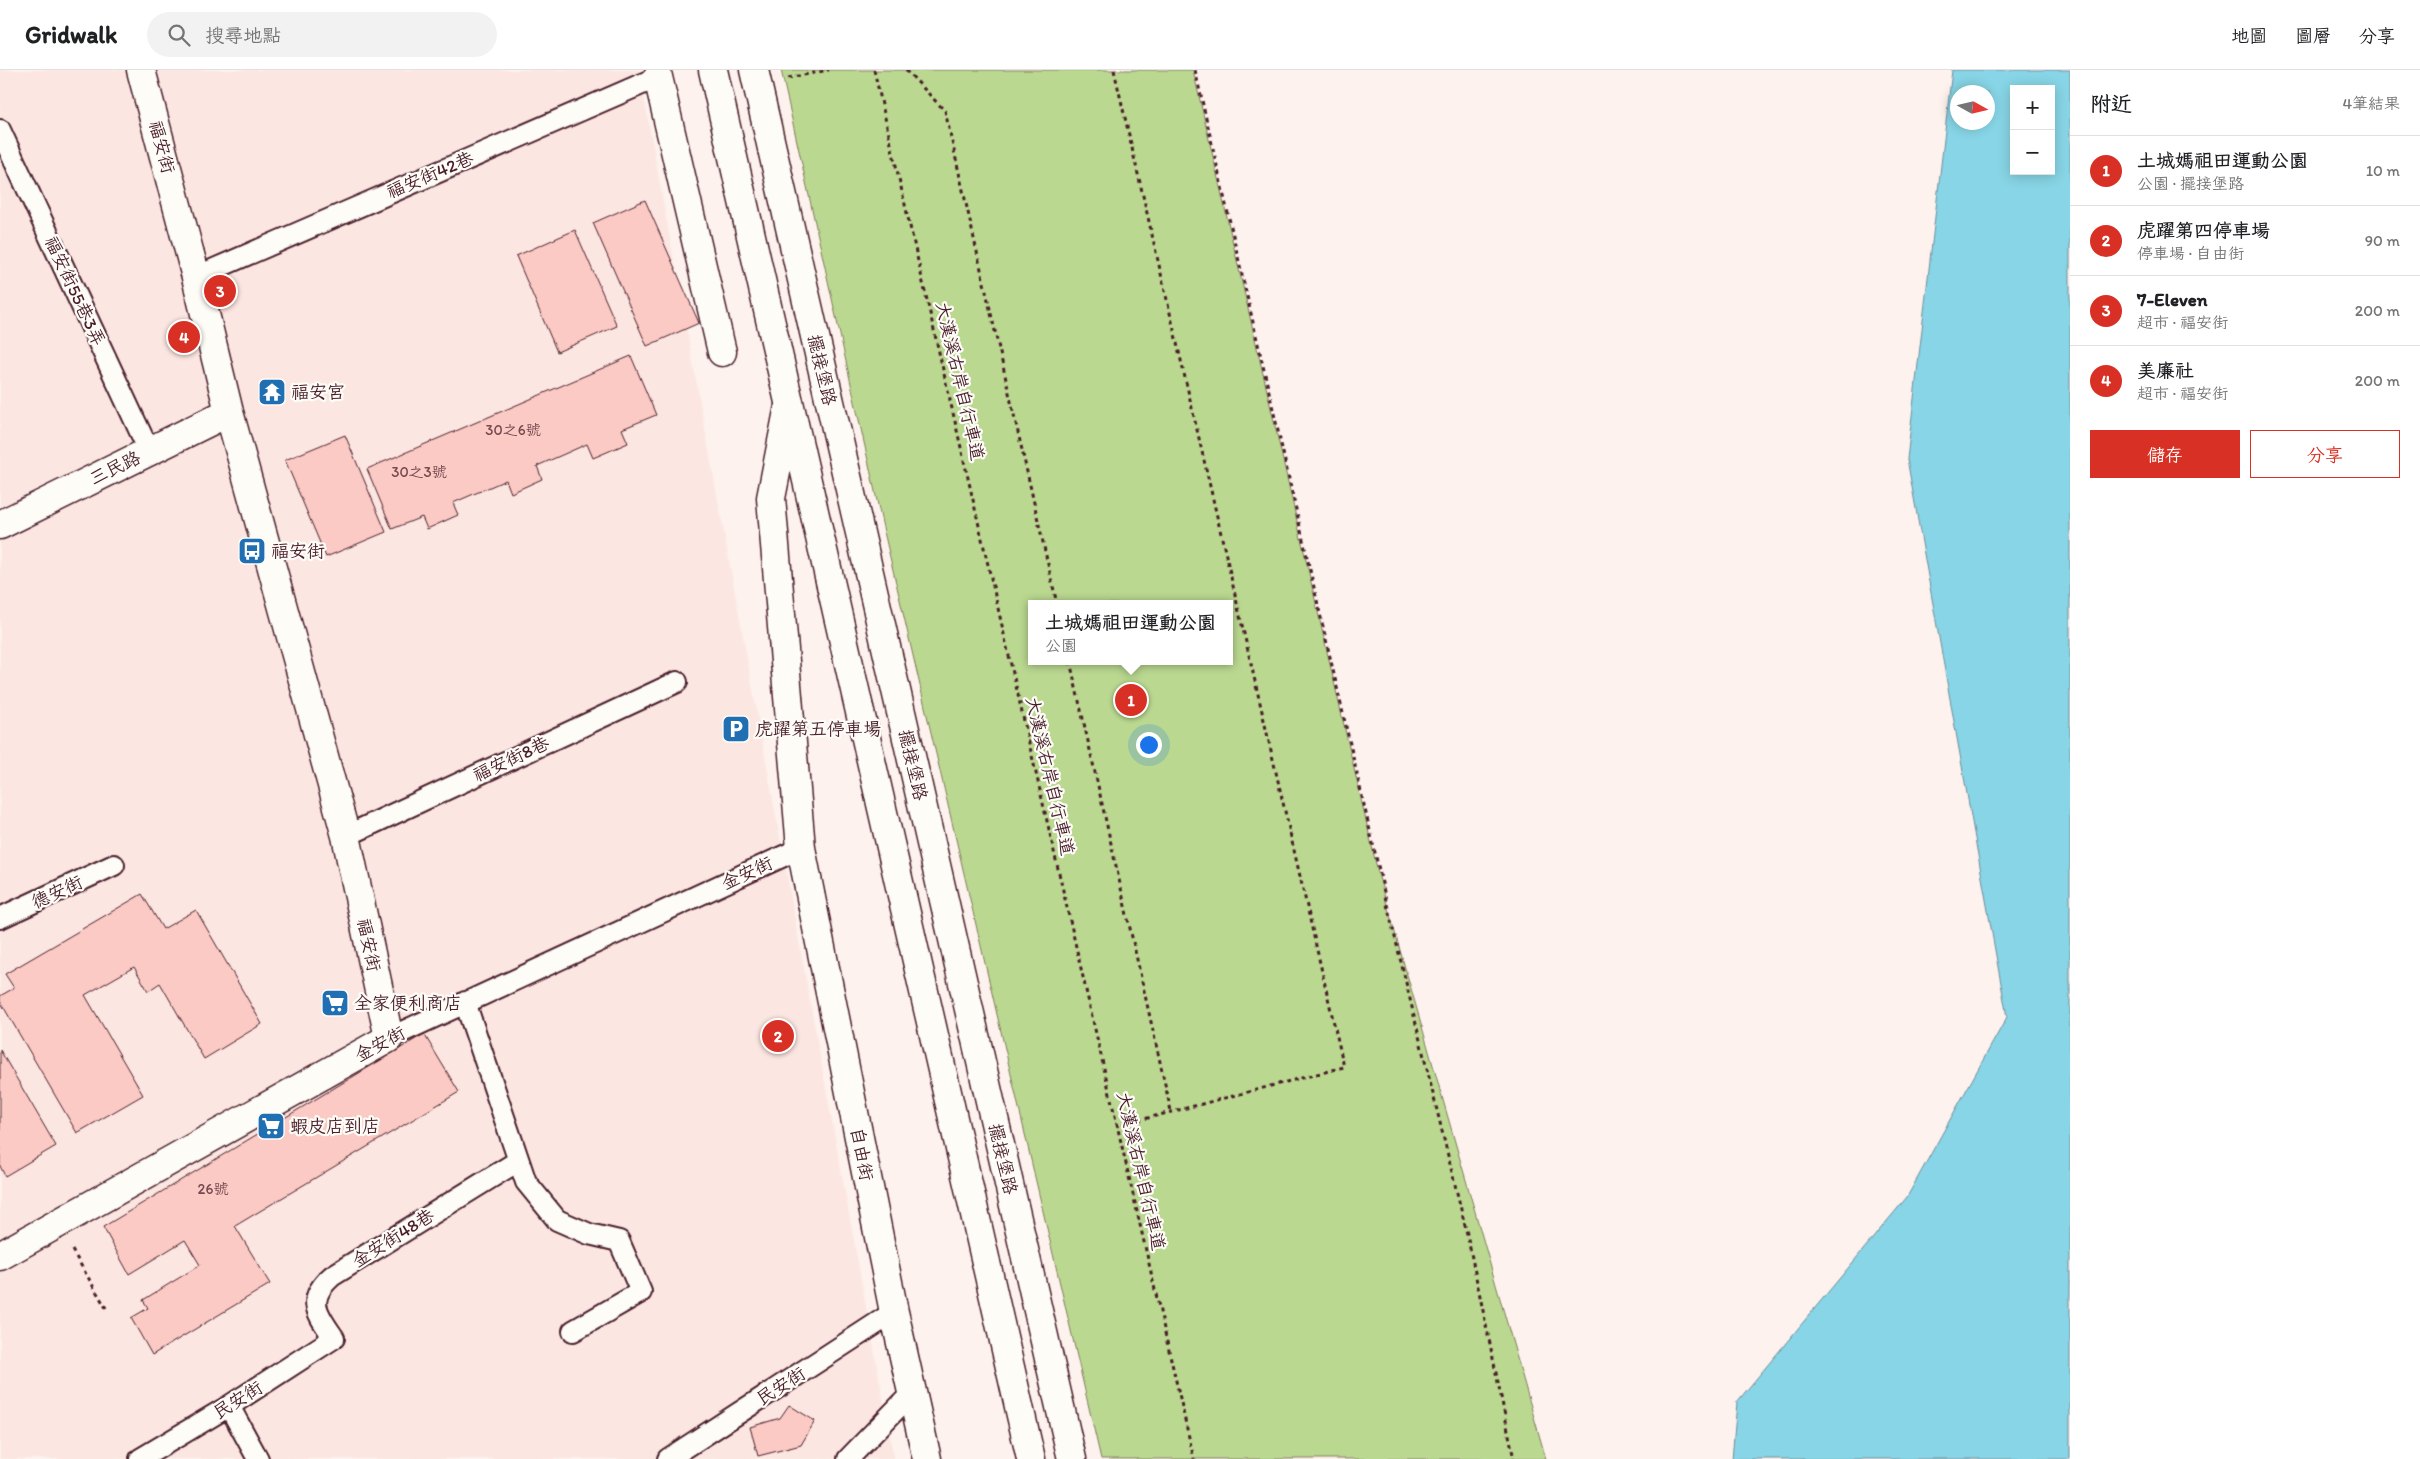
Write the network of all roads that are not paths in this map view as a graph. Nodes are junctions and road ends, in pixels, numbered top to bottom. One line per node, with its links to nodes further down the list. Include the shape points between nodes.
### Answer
1 (141, 70): 6 (street, 福安街)
2 (713, 70): 8 (street)
3 (754, 70): 32 (street, 擺接堡路)
4 (657, 74): 6 (lane, 福安街42巷); 7 (street)
5 (0, 130): 10 (lane, 福安街55巷3弄)
6 (196, 276): 9 (street, 福安街)
7 (722, 352)
8 (789, 406): 14 (street, 自由街, via 772,498); 31 (street)
9 (229, 412): 10 (street, 三民路); 13 (street, 福安街)
10 (149, 452): 11 (street, 三民路)
11 (0, 525)
12 (677, 682): 13 (lane, 福安街8巷)
13 (346, 836): 18 (street, 福安街)
14 (801, 848): 17 (lane, 金安街); 21 (street, 自由街)
15 (114, 865): 16 (lane, 德安街)
16 (0, 918)
17 (465, 1002): 18 (lane, 金安街); 19 (lane)
18 (389, 1038): 20 (street, 金安街)
19 (518, 1161): 22 (lane, via 526,1182 557,1220 589,1234 619,1241 641,1292); 23 (lane, 金安街48巷, via 321,1285 315,1298 316,1311)
20 (0, 1256)
21 (894, 1312): 24 (street, 自由街); 28 (lane, 民安街)
22 (573, 1331)
23 (334, 1338): 25 (lane, 民安街)
24 (912, 1393): 29 (lane); 30 (street, 自由街)
25 (229, 1406): 26 (lane, 民安街); 27 (lane)
26 (140, 1459)
27 (258, 1459)
28 (668, 1459)
29 (848, 1459)
30 (927, 1459)
31 (1031, 1459)
32 (1072, 1459)

